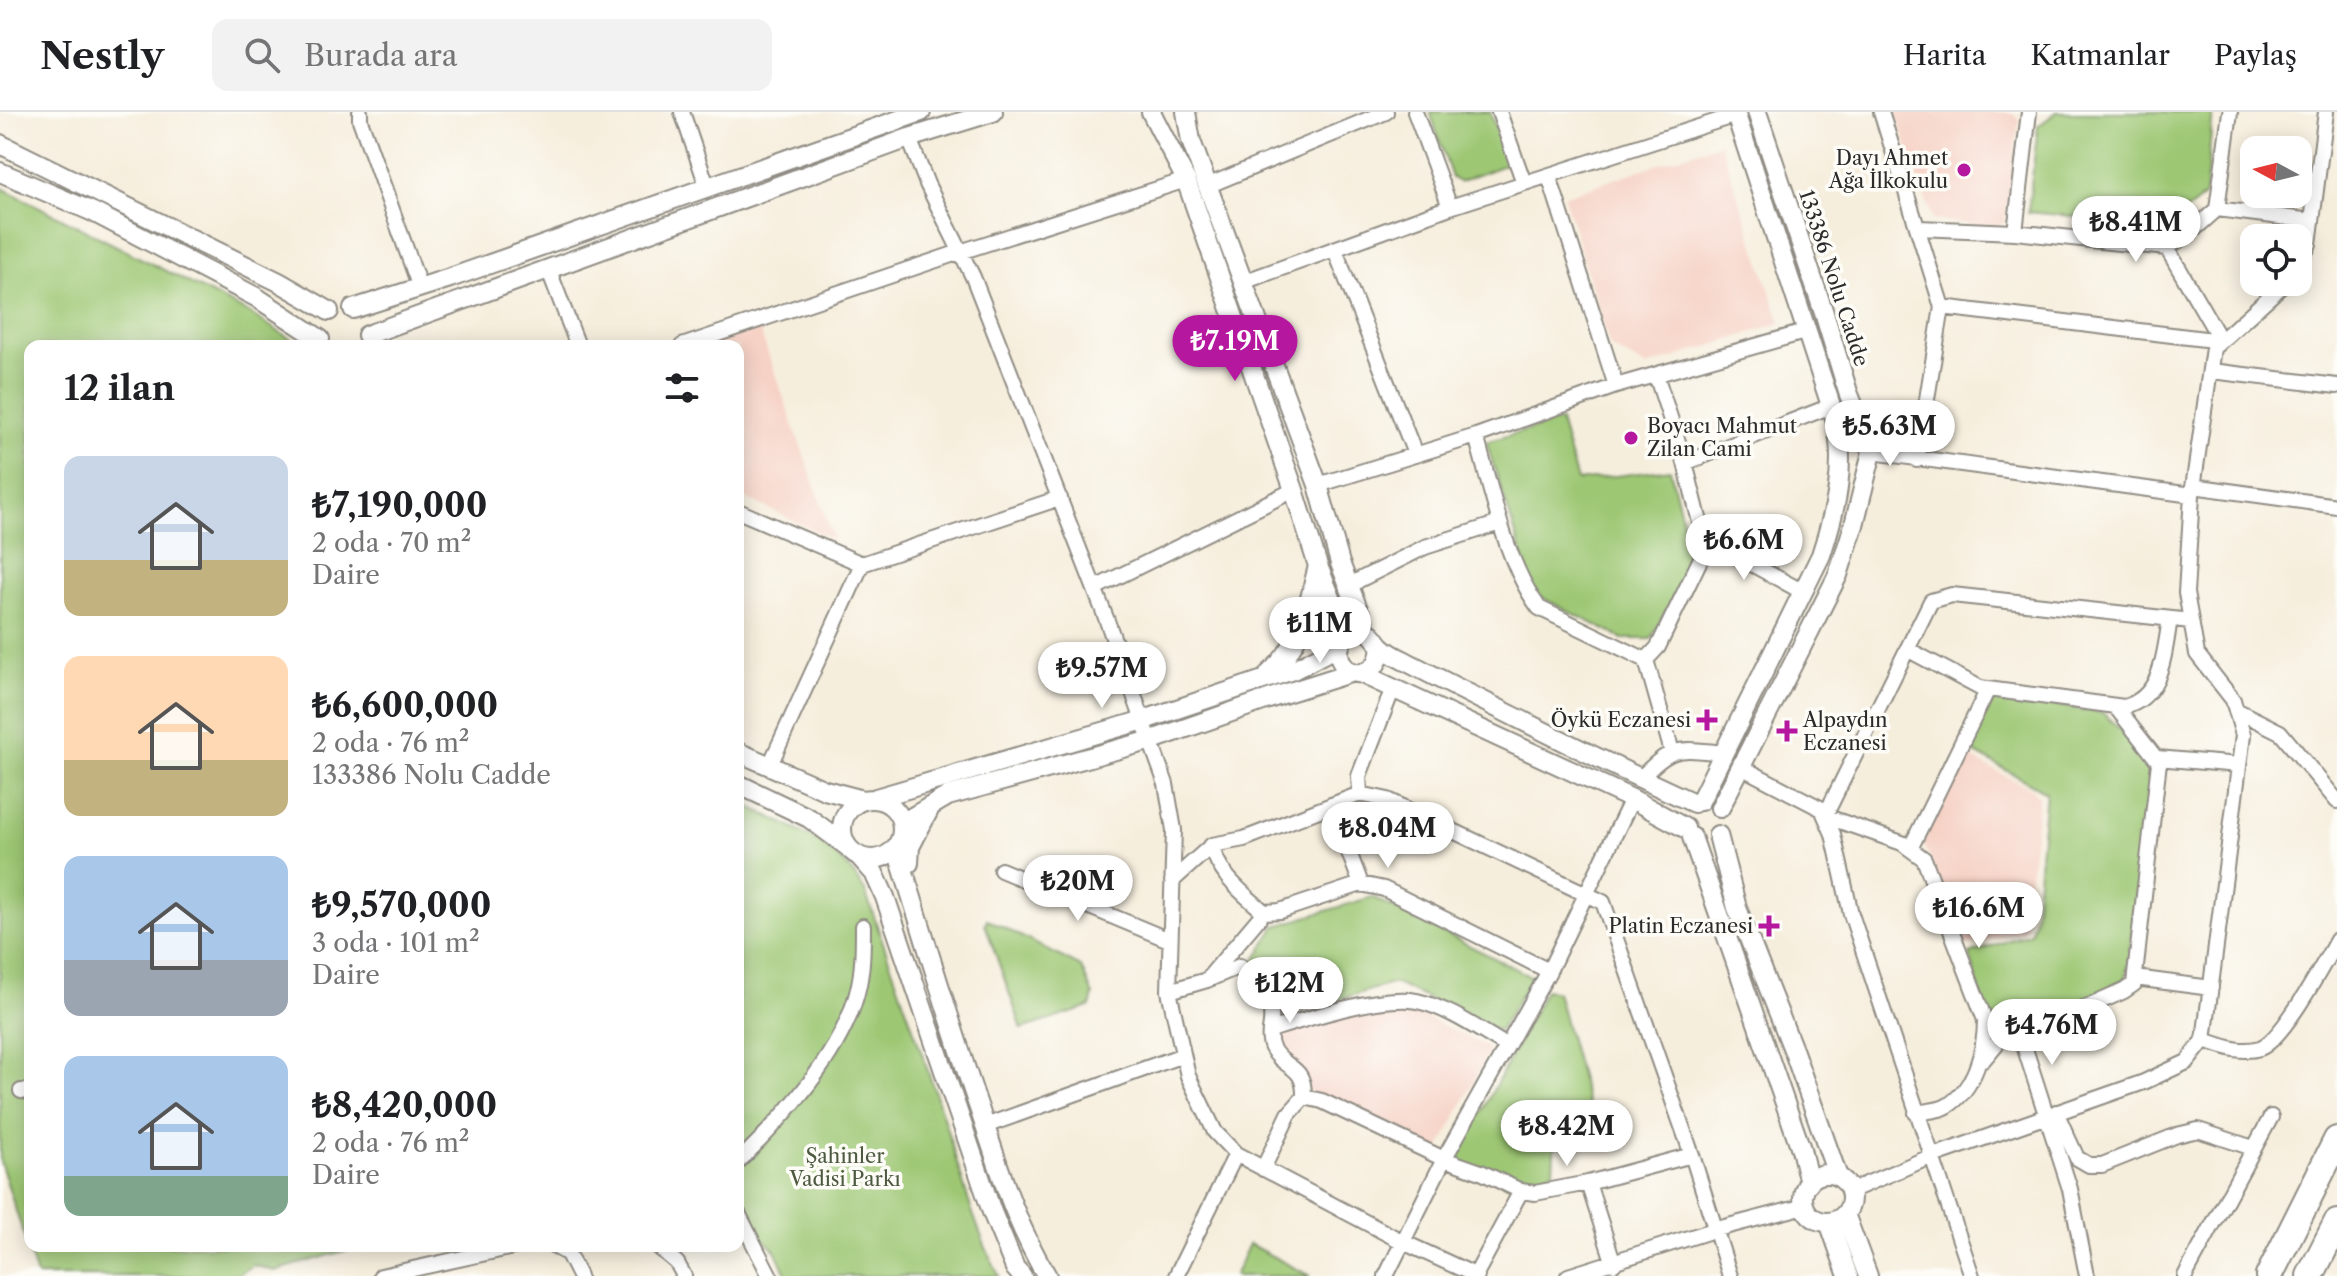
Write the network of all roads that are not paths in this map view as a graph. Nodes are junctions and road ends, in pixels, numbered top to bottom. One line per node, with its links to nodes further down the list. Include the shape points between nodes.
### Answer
1 (360, 112): 35 (street)
2 (682, 112): 22 (street)
3 (993, 112): 16 (street)
4 (1151, 112): 20 (street)
5 (1186, 112): 23 (street)
6 (1386, 112): 23 (street)
7 (1415, 112): 24 (street)
8 (1499, 112): 21 (street)
9 (1757, 112): 54 (street, 133386 Nolu Cadde)
10 (1881, 112): 28 (street)
11 (2029, 112): 29 (street)
12 (2230, 112): 25 (street)
13 (2326, 112): 26 (street)
14 (914, 113): 22 (street)
15 (1736, 114): 19 (street); 40 (street, 133386 Nolu Cadde)
16 (909, 138): 32 (street); 33 (street)
17 (0, 144): 39 (street)
18 (0, 172): 41 (street, via 93,212 243,289)
19 (1549, 176): 21 (street); 50 (street)
20 (1186, 180): 32 (street); 60 (street)
21 (1524, 183): 24 (street)
22 (707, 186): 35 (street)
23 (1207, 186): 34 (street)
24 (1450, 207): 31 (street)
25 (2217, 209): 26 (street); 30 (street)
26 (2312, 221): 27 (street)
27 (2312, 224)
28 (1918, 228): 29 (street); 37 (street)
29 (2015, 232): 30 (street)
30 (2167, 248): 47 (street)
31 (1335, 250): 34 (street); 55 (street)
32 (960, 252): 46 (street); 62 (street)
33 (548, 268): 44 (street, via 394,325); 45 (street)
34 (1243, 282): 59 (street)
35 (420, 288): 38 (street)
36 (2271, 296): 47 (street)
37 (1942, 307): 47 (street); 57 (street)
38 (353, 309): 39 (street); 43 (street, via 366,323)
39 (329, 311): 42 (street, via 321,321)
40 (1808, 331): 49 (street); 52 (street, 133386 Nolu Cadde)
41 (318, 340)
42 (322, 340)
43 (368, 340)
44 (372, 340)
45 (576, 340)
46 (700, 340)
47 (2221, 341): 48 (street, via 2213,348)
48 (2211, 371): 51 (street); 61 (street)
49 (1656, 375): 50 (street); 58 (street)
50 (1616, 386): 53 (street)
51 (2337, 386)
52 (1831, 406): 56 (street, 133386 Nolu Cadde); 58 (street)
53 (1476, 436): 55 (street); 65 (street)
54 (1872, 452): 56 (street); 57 (street); 93 (street, via 1838,575)
55 (1415, 454): 59 (street)
56 (1841, 454): 71 (street, 133386 Nolu Cadde, via 1833,519)
57 (1917, 460): 61 (street)
58 (1685, 463): 66 (street)
59 (1318, 485): 69 (street)
60 (1294, 490): 68 (street); 70 (street)
61 (2193, 490): 63 (street); 73 (street, via 2186,593)
62 (1060, 498): 67 (street); 70 (street)
63 (2337, 506)
64 (744, 514): 67 (street)
65 (1500, 523): 69 (street, via 1425,547); 78 (street, via 1539,608)
66 (1704, 538): 71 (street); 78 (street, via 1702,556 1658,647)
67 (862, 564): 92 (street)
68 (1318, 566): 75 (street); 80 (street, via 1301,632 1286,659)
69 (1350, 587): 74 (street)
70 (1095, 588): 85 (street)
71 (1803, 592): 88 (street, 133386 Nolu Cadde)
72 (2170, 619): 73 (street); 77 (street, via 1952,595 1931,601); 83 (street, via 2157,682 2137,704)
73 (2191, 621): 84 (street, via 2197,654)
74 (1367, 632): 75 (street, via 1354,632); 76 (street)
75 (1341, 642): 79 (street, via 1343,664); 80 (street, via 1293,670)
76 (1380, 645): 79 (street, via 1377,665); 94 (street)
77 (1907, 649): 82 (street); 104 (street)
78 (1646, 660): 87 (street)
79 (1357, 673): 81 (street); 86 (street)
80 (1263, 680): 85 (street)
81 (1393, 688): 96 (street, via 1359,776); 98 (street)
82 (1988, 689): 83 (street); 110 (street)
83 (2115, 706): 90 (street)
84 (2236, 710): 91 (street, via 2243,735); 99 (street, via 2280,732)
85 (1144, 720): 86 (street); 97 (street)
86 (1152, 740): 102 (street, via 948,796); 113 (street, via 1174,830)
87 (1672, 752): 88 (street, via 1678,748); 94 (street)
88 (1725, 753): 100 (street, 133386 Nolu Cadde)
89 (744, 755): 92 (street)
90 (2157, 758): 91 (street); 122 (street)
91 (2239, 765): 124 (street)
92 (769, 767): 97 (street, via 825,790)
93 (1741, 767): 103 (street); 104 (street, via 1822,809)
94 (1640, 779): 100 (street)
95 (744, 787): 111 (street, via 809,818)
96 (1360, 794): 101 (street); 116 (street, via 1388,800)
97 (869, 799): 105 (street, via 888,803); 111 (street, via 851,806 845,815 842,826)
98 (1632, 799): 106 (street); 116 (street)
99 (2337, 801)
100 (1697, 802): 103 (street, via 1711,801); 106 (street, via 1684,816)
101 (1331, 805): 108 (street, via 1244,839); 115 (street)
102 (931, 806): 105 (street); 114 (street, via 910,847)
103 (1720, 808): 107 (street, via 1724,825)
104 (1825, 816): 110 (street); 133 (street)
105 (902, 823): 109 (street)
106 (1688, 833): 107 (street, via 1702,841); 146 (street)
107 (1718, 835): 147 (street, via 1737,908)
108 (1212, 845): 113 (street); 117 (street, via 1224,874)
109 (896, 847): 111 (street, via 873,859); 114 (street)
110 (1910, 849): 131 (street, via 1924,859 1985,1020 1985,1045)
111 (853, 851): 165 (street, via 874,873 885,897 992,1212)
112 (1001, 870): 119 (street)
113 (1172, 881): 119 (street)
114 (907, 882): 136 (street)
115 (1361, 884): 117 (street); 121 (street, via 1384,889)
116 (1588, 893): 121 (street); 140 (street, via 1603,902 1614,927)
117 (1264, 912): 123 (street)
118 (863, 926): 141 (street, via 858,991 848,1020 799,1094)
119 (1169, 940): 125 (street)
120 (2337, 940): 128 (street, via 2307,993 2261,1048 2235,1050)
121 (1549, 971): 129 (street)
122 (2135, 978): 124 (street); 127 (street, via 2124,991)
123 (1207, 980): 125 (street); 126 (street, via 1240,966 1268,997)
124 (2211, 988): 128 (street)
125 (1169, 991): 130 (street)
126 (1270, 1030): 129 (street, via 1402,999 1436,1008); 132 (street, via 1276,1054 1304,1081)
127 (2019, 1030): 131 (street, via 2003,1036); 134 (street)
128 (2204, 1040): 134 (street, via 2187,1062)
129 (1507, 1046): 143 (street)
130 (1183, 1055): 136 (street); 139 (street, via 1215,1132)
131 (1973, 1073): 133 (street, via 1961,1095 1944,1108)
132 (1304, 1097): 143 (street); 144 (street, via 1289,1114)
133 (1916, 1113): 142 (street)
134 (2052, 1114): 138 (street, via 2077,1158 2089,1165 2198,1130); 142 (street); 175 (street)
135 (2271, 1117): 138 (street)
136 (985, 1126): 166 (street, via 1027,1243)
137 (2337, 1140): 177 (highway)
138 (2253, 1148): 160 (street)
139 (1236, 1154): 144 (street); 167 (street)
140 (1692, 1155): 145 (street); 153 (street)
141 (744, 1156)
142 (1930, 1157): 147 (street); 174 (street)
143 (1444, 1159): 148 (street); 154 (street)
144 (1263, 1169): 154 (street)
145 (1588, 1183): 148 (street); 158 (street)
146 (1809, 1183): 147 (street, via 1820,1176); 149 (street)
147 (1844, 1184): 150 (street, via 1851,1203)
148 (1521, 1191): 169 (street)
149 (1805, 1206): 150 (street, via 1817,1220); 153 (street)
150 (1837, 1218): 172 (street); 173 (street)
151 (2337, 1223): 178 (highway)
152 (744, 1225): 164 (street)
153 (1717, 1229): 158 (street); 171 (street)
154 (1403, 1242): 168 (street); 169 (street)
155 (498, 1252): 159 (street)
156 (564, 1252): 162 (street)
157 (664, 1252): 163 (street)
158 (1614, 1264): 170 (street)
159 (442, 1269): 161 (street)
160 (2188, 1269): 176 (street)
161 (381, 1276)
162 (579, 1276)
163 (684, 1276)
164 (770, 1276)
165 (1022, 1276)
166 (1047, 1276)
167 (1176, 1276)
168 (1386, 1276)
169 (1476, 1276)
170 (1568, 1276)
171 (1730, 1276)
172 (1848, 1276)
173 (1868, 1276)
174 (1972, 1276)
175 (2087, 1276)
176 (2170, 1276)
177 (2269, 1276)
178 (2310, 1276)

